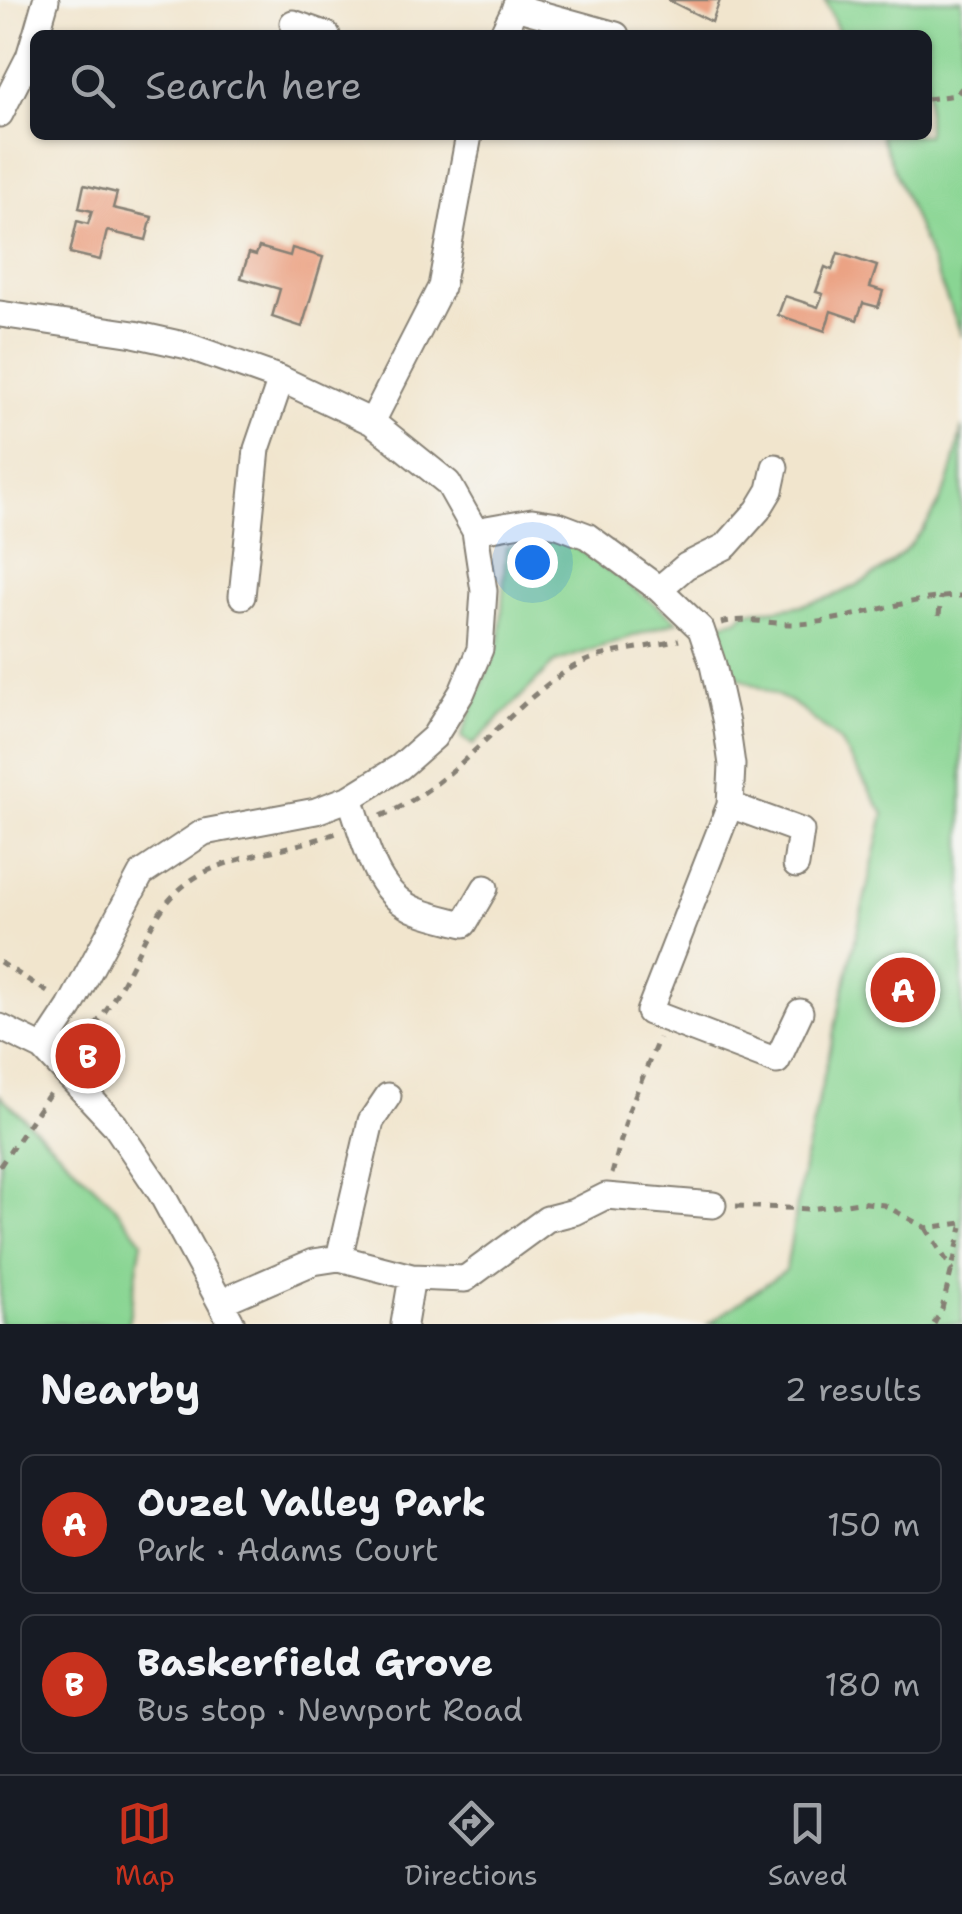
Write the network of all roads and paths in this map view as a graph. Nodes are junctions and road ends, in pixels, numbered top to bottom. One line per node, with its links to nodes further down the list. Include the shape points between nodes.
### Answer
1 (46, 0): 4 (street)
2 (517, 4): 6 (street); 7 (street)
3 (293, 22): 5 (street)
4 (37, 30)
5 (313, 30)
6 (504, 30)
7 (600, 30)
8 (30, 53): 12 (street)
9 (962, 88): 10 (path)
10 (959, 96): 11 (path)
11 (932, 99)
12 (0, 114)
13 (467, 140): 16 (street, via 442,286)
14 (0, 314): 15 (street, via 188,346)
15 (281, 379): 16 (street); 20 (street, via 256,449)
16 (372, 422): 18 (street, via 448,482)
17 (775, 467): 19 (street, via 758,510 726,546)
18 (475, 531): 19 (street, via 532,521 558,525 587,536); 25 (street, via 484,591 480,649 462,692 434,737)
19 (659, 589): 24 (street)
20 (242, 596)
21 (941, 596): 22 (path); 23 (path); 24 (path, via 799,624 739,618)
22 (962, 596)
23 (939, 616)
24 (701, 628): 26 (street, via 726,723)
25 (350, 798): 28 (street, via 377,875 414,910 464,924); 32 (street, via 316,812 204,832 142,874)
26 (730, 805): 27 (street, via 801,832); 30 (street, via 650,1012)
27 (796, 865)
28 (485, 888)
29 (800, 1012): 30 (street, via 778,1062)
30 (667, 1019): 36 (path, via 629,1110)
31 (0, 1027): 32 (street)
32 (44, 1048): 33 (street)
33 (66, 1070): 35 (path); 43 (street, via 142,1166)
34 (388, 1096): 40 (street, via 371,1121)
35 (0, 1166)
36 (606, 1196): 37 (street); 42 (street, via 547,1219 465,1279)
37 (714, 1204): 39 (path, via 811,1209 859,1202 884,1205)
38 (962, 1225): 39 (path); 41 (path)
39 (926, 1228): 41 (path)
40 (339, 1258): 42 (street); 43 (street, via 313,1262)
41 (953, 1271): 45 (path)
42 (412, 1277): 44 (street)
43 (226, 1313)
44 (404, 1324)
45 (934, 1324)

